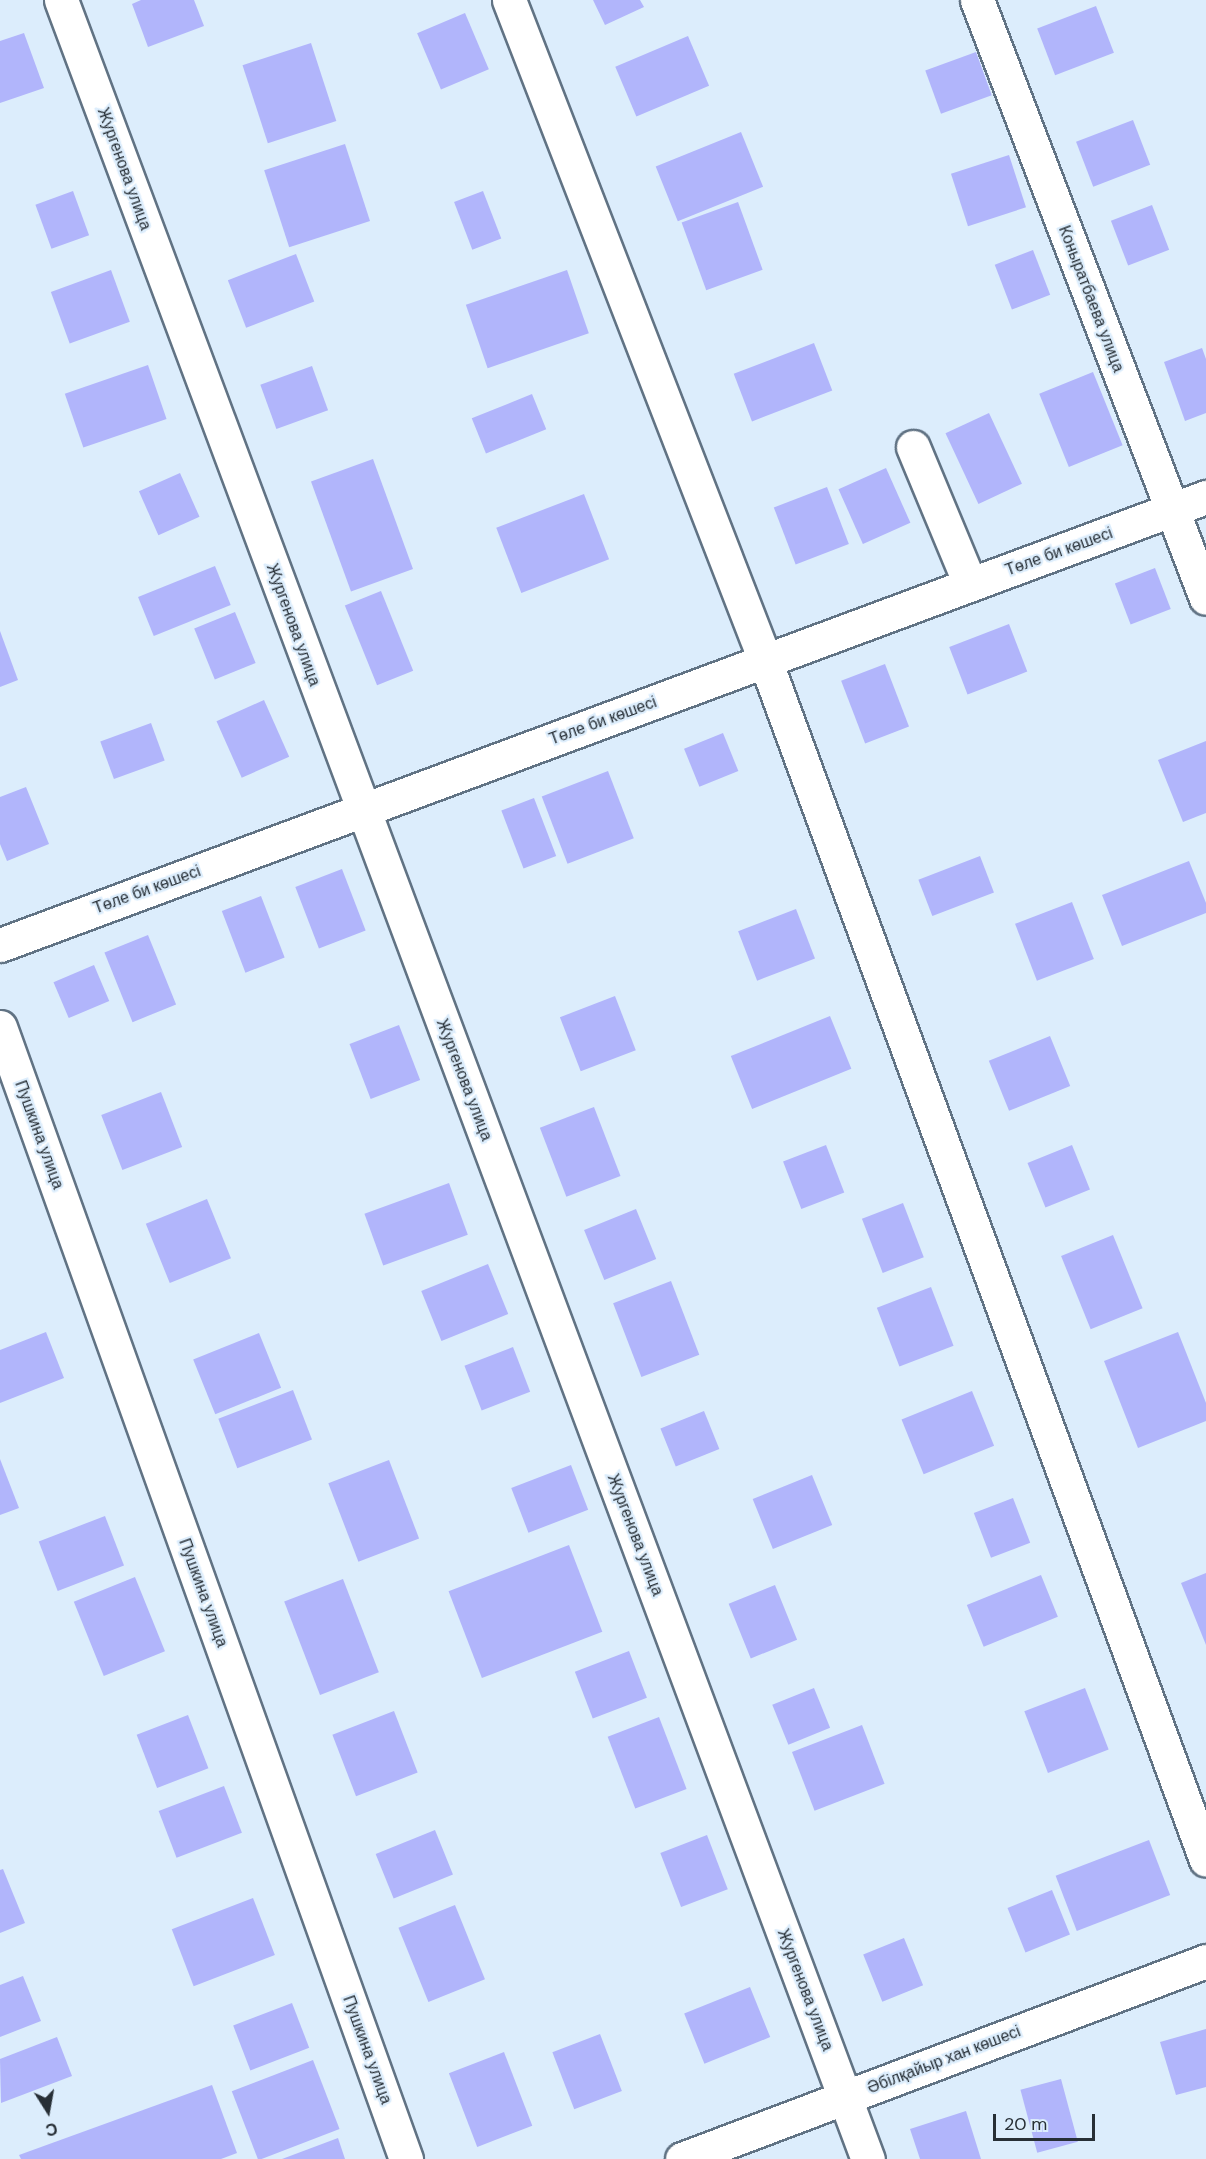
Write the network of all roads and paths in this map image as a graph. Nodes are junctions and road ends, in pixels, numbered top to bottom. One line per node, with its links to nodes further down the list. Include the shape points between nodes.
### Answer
1 (61, 0): 10 (street, Жургенова улица)
2 (509, 0): 9 (street)
3 (977, 0): 6 (street, Коныратбаева улица)
4 (913, 447): 7 (street)
5 (1206, 497): 6 (street, Төле би көшесі)
6 (1172, 510): 7 (street, Төле би көшесі); 8 (street, Коныратбаева улица)
7 (970, 584): 9 (street, Төле би көшесі)
8 (1206, 598)
9 (765, 660): 10 (street, Төле би көшесі); 13 (street)
10 (363, 810): 11 (street, Төле би көшесі); 15 (street, Жургенова улица)
11 (0, 945)
12 (0, 1027): 16 (street, Пушкина улица)
13 (1206, 1860)
14 (1206, 1961): 15 (street, Әбілқайыр хан көшесі)
15 (846, 2097): 17 (street, Әбілқайыр хан көшесі); 18 (street, Жургенова улица)
16 (406, 2159)
17 (682, 2159)
18 (868, 2159)

